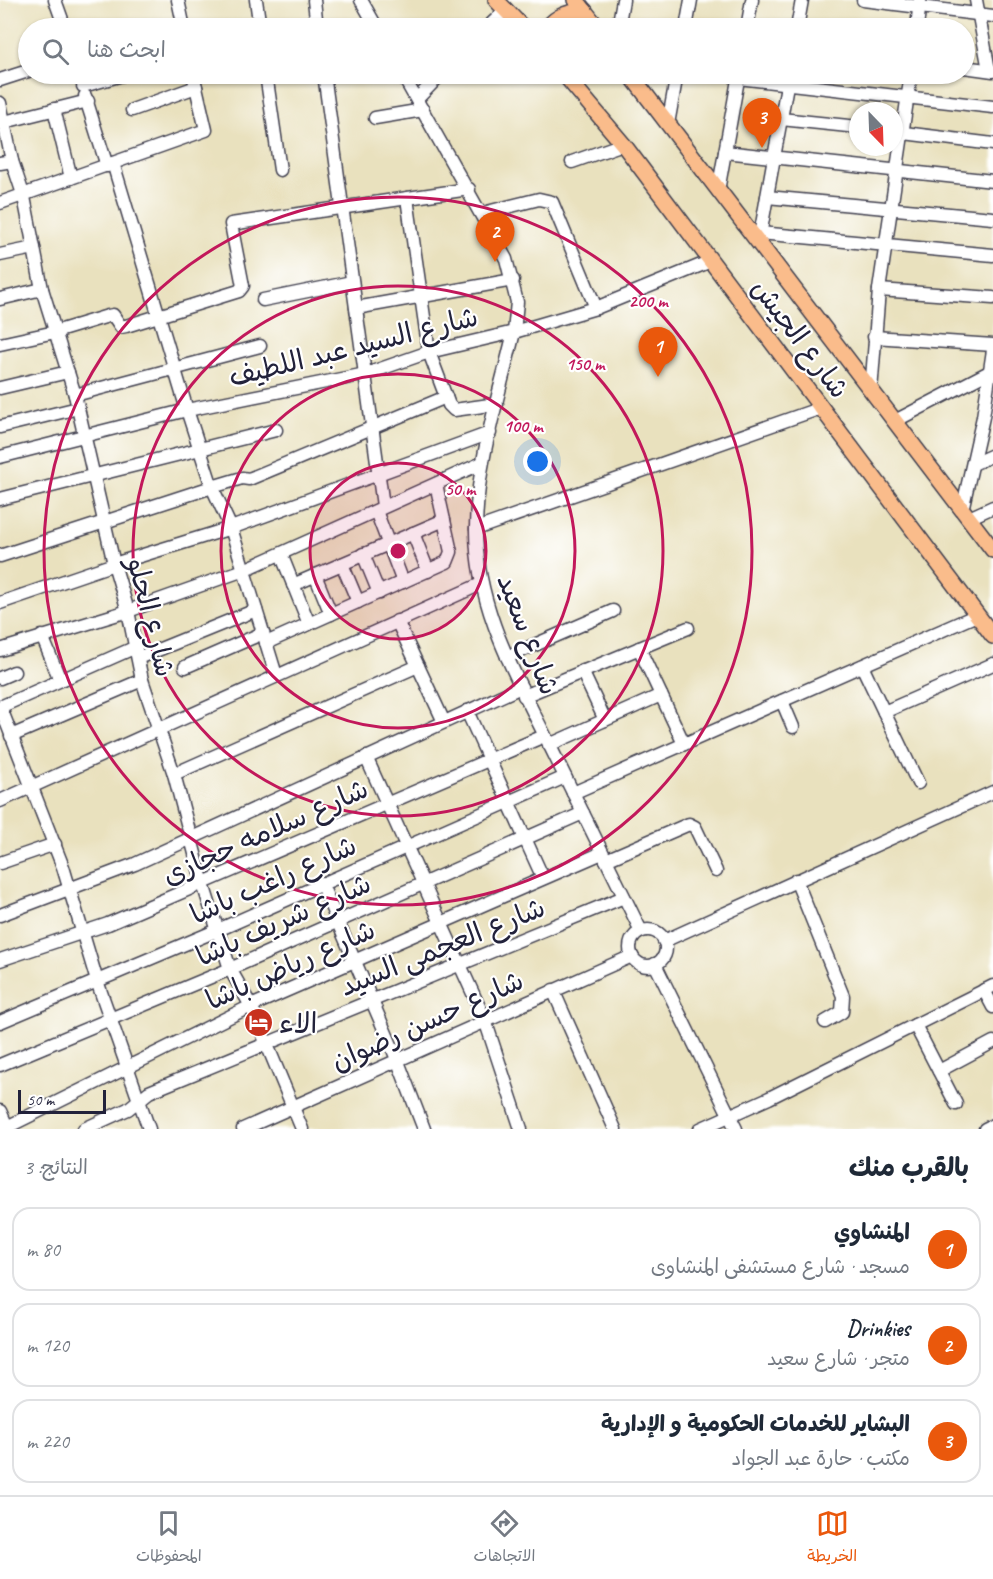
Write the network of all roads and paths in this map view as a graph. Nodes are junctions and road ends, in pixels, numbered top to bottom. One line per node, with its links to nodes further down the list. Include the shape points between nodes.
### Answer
1 (56, 0): 17 (street)
2 (178, 0): 18 (street)
3 (256, 0): 19 (street)
4 (314, 0): 20 (street)
5 (361, 0): 21 (street)
6 (623, 0): 26 (street)
7 (691, 0): 27 (street)
8 (752, 0): 28 (street)
9 (802, 0): 29 (street)
10 (976, 0): 15 (street)
11 (864, 1): 12 (street)
12 (920, 3): 15 (street); 30 (street)
13 (501, 5): 22 (street); 23 (main road)
14 (581, 6): 24 (main road); 25 (main road)
15 (978, 14): 16 (street); 32 (street)
16 (993, 16)
17 (62, 18)
18 (182, 18)
19 (259, 18)
20 (316, 18)
21 (371, 18)
22 (493, 18)
23 (513, 18)
24 (556, 18)
25 (590, 18)
26 (620, 18)
27 (688, 18)
28 (749, 18)
29 (799, 18)
30 (918, 18)
31 (975, 68): 32 (street)
32 (991, 70)
33 (18, 74): 34 (street)
34 (0, 80)
35 (106, 84): 49 (street)
36 (195, 84): 48 (street)
37 (267, 84): 72 (street)
38 (325, 84): 82 (street)
39 (408, 84): 51 (street, شارع سعيد)
40 (431, 84): 51 (street)
41 (572, 84): 64 (main road, شارع الجيش)
42 (638, 84): 61 (main road, شارع الجيش)
43 (675, 84): 61 (street)
44 (738, 84): 66 (street)
45 (787, 84): 59 (street)
46 (819, 84): 50 (street)
47 (909, 84): 50 (street)
48 (196, 87): 55 (street); 71 (street, via 206,130)
49 (86, 94): 54 (street); 71 (street)
50 (907, 98): 53 (street); 57 (street)
51 (417, 99): 56 (street, شارع سعيد)
52 (0, 103): 60 (street, شارع الحلو)
53 (993, 107)
54 (54, 109): 60 (street); 74 (street)
55 (132, 110)
56 (423, 110): 58 (street); 76 (street, شارع سعيد)
57 (903, 113)
58 (375, 118)
59 (781, 119): 62 (street); 68 (street)
60 (2, 123): 69 (street, شارع الحلو)
61 (668, 124): 77 (main road, شارع الجيش)
62 (849, 126)
63 (903, 133): 65 (street)
64 (623, 144): 70 (street); 91 (main road, شارع الجيش)
65 (993, 144)
66 (725, 152): 68 (street); 77 (street)
67 (897, 156): 73 (street)
68 (774, 157): 73 (street); 79 (street)
69 (6, 162): 78 (street, شارع الحلو)
70 (572, 162)
71 (110, 164): 74 (street); 102 (street)
72 (280, 170)
73 (896, 171): 75 (street); 83 (street)
74 (71, 178): 78 (street)
75 (993, 181)
76 (469, 189): 80 (street); 84 (street, شارع سعيد)
77 (718, 191): 86 (main road, شارع الجيش)
78 (24, 197): 81 (street); 88 (street, شارع الحلو)
79 (767, 197): 83 (street); 86 (street)
80 (407, 198): 82 (street); 96 (street)
81 (0, 203)
82 (342, 208): 93 (street); 102 (street, via 231,224 242,289)
83 (890, 208): 85 (street); 87 (street)
84 (483, 213): 92 (street, شارع سعيد); 100 (street, via 539,199 552,202)
85 (993, 218)
86 (759, 239): 87 (street); 116 (main road, شارع الجيش)
87 (885, 245): 90 (street); 95 (street)
88 (34, 248): 89 (street); 94 (street, شارع الحلو)
89 (0, 255)
90 (993, 255)
91 (711, 261): 100 (street, شارع السيد عبد اللطيف); 121 (main road, شارع الجيش)
92 (513, 280): 96 (street); 103 (street, شارع سعيد, via 517,302)
93 (352, 282): 99 (street); 101 (street)
94 (42, 289): 98 (street); 104 (street, شارع الحلو)
95 (879, 290): 97 (street); 105 (street)
96 (421, 297): 101 (street); 110 (street)
97 (993, 298)
98 (0, 299)
99 (263, 300)
100 (596, 308): 103 (street, شارع السيد عبد اللطيف)
101 (356, 309): 114 (street)
102 (158, 315): 104 (street, via 121,327 115,317 108,316); 111 (street)
103 (514, 332): 110 (street, شارع السيد عبد اللطيف); 119 (street, شارع سعيد)
104 (55, 333): 106 (street); 113 (street, شارع الحلو)
105 (874, 337): 107 (street); 116 (street)
106 (0, 344)
107 (993, 345)
108 (260, 346): 111 (street)
109 (993, 350): 112 (street)
110 (429, 352): 114 (street, شارع السيد عبد اللطيف); 118 (street)
111 (176, 369): 117 (street); 122 (street)
112 (992, 371): 123 (street); 124 (street)
113 (68, 372): 115 (street); 117 (street, شارع الحلو)
114 (366, 374): 122 (street, شارع السيد عبد اللطيف); 126 (street)
115 (0, 388)
116 (871, 391): 124 (main road, شارع الجيش)
117 (75, 395): 120 (street, شارع الحلو)
118 (446, 397): 119 (street, via 454,410); 126 (street)
119 (497, 404): 128 (street, شارع سعيد)
120 (78, 408): 125 (street); 129 (street, شارع الحلو)
121 (821, 408): 146 (street); 168 (main road, شارع الجيش)
122 (187, 410): 129 (street, شارع السيد عبد اللطيف); 130 (street)
123 (988, 415): 134 (street)
124 (895, 421): 142 (main road, شارع الجيش)
125 (0, 427)
126 (372, 427): 135 (street); 138 (street, via 249,479)
127 (276, 430): 130 (street)
128 (490, 433): 133 (street, شارع سعيد); 135 (street)
129 (84, 435): 132 (street, شارع السيد عبد اللطيف); 136 (street, شارع الحلو)
130 (201, 450): 136 (street); 138 (street)
131 (993, 456): 134 (street)
132 (0, 457)
133 (482, 463): 137 (street); 146 (street, شارع سعيد)
134 (973, 464): 142 (street)
135 (378, 474): 141 (street); 145 (street)
136 (94, 475): 139 (street); 144 (street, شارع الحلو)
137 (436, 484): 141 (street); 143 (street)
138 (212, 487): 144 (street); 145 (street)
139 (0, 500)
140 (993, 507): 142 (street)
141 (379, 509): 148 (street); 150 (street)
142 (965, 514): 149 (main road, شارع الجيش)
143 (444, 520): 147 (street); 156 (street, via 450,558)
144 (105, 524): 152 (street); 153 (street, شارع الحلو)
145 (231, 528): 153 (street); 155 (street)
146 (476, 529): 159 (street, شارع سعيد)
147 (413, 533): 148 (street); 156 (street)
148 (388, 544): 151 (street); 158 (street)
149 (993, 549)
150 (280, 554): 155 (street); 160 (street)
151 (363, 555): 154 (street); 161 (street)
152 (0, 556)
153 (114, 564): 163 (street); 165 (street, شارع الحلو)
154 (342, 564): 157 (street); 162 (street)
155 (244, 570): 164 (street); 165 (street)
156 (428, 571): 158 (street)
157 (315, 575): 160 (street); 167 (street)
158 (403, 582): 161 (street)
159 (481, 584): 169 (street); 178 (street, شارع سعيد)
160 (293, 585): 170 (street)
161 (379, 593): 162 (street)
162 (358, 602): 167 (street)
163 (0, 603)
164 (256, 610): 174 (street); 177 (street)
165 (128, 611): 172 (street); 177 (street, شارع الحلو)
166 (613, 612): 178 (street)
167 (331, 615): 170 (street)
168 (977, 615): 173 (main road, شارع الجيش); 182 (street)
169 (397, 621): 181 (street); 185 (street)
170 (309, 624): 174 (street)
171 (688, 628): 175 (street)
172 (42, 636): 176 (street); 187 (street)
173 (993, 636)
174 (265, 638): 180 (street); 185 (street)
175 (639, 648): 183 (street); 190 (street)
176 (0, 650)
177 (137, 652): 187 (street); 188 (street, شارع الحلو)
178 (507, 657): 189 (street, شارع سعيد)
179 (993, 664): 194 (street)
180 (185, 666)
181 (418, 666): 196 (street); 204 (street)
182 (862, 666): 191 (street); 194 (street)
183 (582, 671): 189 (street); 195 (street)
184 (14, 672): 186 (street)
185 (276, 675): 198 (street)
186 (0, 678)
187 (60, 680): 192 (street)
188 (142, 680): 198 (street, شارع الحلو); 199 (street)
189 (523, 691): 193 (street); 200 (street, شارع سعيد)
190 (661, 695): 195 (street, شارع سلامه حجازى); 201 (street)
191 (782, 701): 197 (street); 201 (street)
192 (0, 706): 199 (street)
193 (467, 711): 196 (street); 203 (street)
194 (884, 711): 206 (street)
195 (604, 720): 200 (street, شارع سلامه حجازى)
196 (444, 722): 202 (street)
197 (793, 727)
198 (158, 730): 204 (street, شارع الحلو); 207 (street)
199 (11, 736): 207 (street)
200 (547, 740): 203 (street, شارع سلامه حجازى); 205 (street, شارع سعيد)
201 (684, 744): 209 (street)
202 (366, 757): 212 (street); 214 (street)
203 (489, 760): 211 (street); 212 (street, شارع سلامه حجازى)
204 (174, 774): 214 (street, شارع الحلو)
205 (565, 777): 209 (street, شارع سعيد); 211 (street, شارع راغب باشا)
206 (918, 783)
207 (30, 787): 210 (street); 216 (street)
208 (993, 792): 222 (street)
209 (573, 793): 213 (street, شارع سعيد)
210 (0, 801)
211 (508, 802): 215 (street); 217 (street, شارع راغب باشا)
212 (387, 804): 217 (street); 225 (street, شارع سلامه حجازى)
213 (583, 813): 215 (street, شارع شريف باشا); 218 (street, شارع سعيد)
214 (190, 837): 225 (street, شارع الحلو); 226 (street)
215 (525, 838): 221 (street); 224 (street, شارع شريف باشا)
216 (54, 844): 219 (street); 226 (street)
217 (406, 846): 223 (street, شارع راغب باشا); 224 (street)
218 (604, 856): 220 (street, شارع رياض باشا, via 689,824 695,827); 221 (street, شارع رياض باشا); 227 (street, شارع سعيد)
219 (0, 863)
220 (716, 871)
221 (543, 878): 230 (street, شارع رياض باشا)
222 (796, 880): 234 (street); 250 (street, via 843,996 842,1012)
223 (321, 883): 229 (street); 231 (street, شارع راغب باشا)
224 (423, 883): 229 (street, شارع شريف باشا); 230 (street)
225 (204, 884): 231 (street, شارع الحلو); 233 (street, شارع سلامه حجازى)
226 (71, 890): 228 (street); 233 (street)
227 (624, 897): 232 (street, شارع سعيد); 238 (street, شارع العجمى السيد)
228 (0, 915)
229 (338, 921): 237 (street); 240 (street, شارع شريف باشا)
230 (441, 923): 237 (street, شارع رياض باشا); 238 (street)
231 (218, 930): 240 (street, شارع الحلو); 241 (street, شارع راغب باشا)
232 (641, 931): 234 (street, via 652,930); 235 (street, via 631,942)
233 (83, 934): 236 (street, شارع سلامه حجازى); 241 (street)
234 (664, 941): 239 (street, via 664,954)
235 (632, 956): 239 (street, via 642,965); 243 (street, شارع حسن رضوان)
236 (0, 960)
237 (355, 960): 244 (street); 245 (street, شارع رياض باشا)
238 (460, 964): 244 (street, شارع العجمى السيد); 248 (street)
239 (655, 964): 262 (street)
240 (230, 969): 245 (street, شارع الحلو); 247 (street, شارع شريف باشا)
241 (97, 981): 247 (street); 249 (street, شارع راغب باشا)
242 (988, 988): 246 (street); 251 (street)
243 (554, 990): 248 (street, شارع حسن رضوان); 271 (street)
244 (372, 1000): 253 (street, شارع العجمى السيد); 254 (street)
245 (251, 1006): 253 (street, شارع الحلو); 256 (street, شارع رياض باشا)
246 (993, 1007)
247 (111, 1019): 255 (street, شارع شريف باشا); 256 (street)
248 (486, 1020): 254 (street, شارع حسن رضوان); 270 (street)
249 (0, 1022)
250 (825, 1022)
251 (915, 1024): 257 (street); 262 (street)
252 (993, 1042): 257 (street)
253 (266, 1044): 258 (street, شارع العجمى السيد, via 149,1092); 260 (street, شارع الحلو)
254 (397, 1059): 260 (street, شارع حسن رضوان); 269 (street)
255 (0, 1065)
256 (129, 1067): 258 (street); 264 (street, شارع رياض باشا)
257 (939, 1071): 259 (street)
258 (140, 1100): 265 (street, شارع العجمى السيد); 266 (street)
259 (956, 1104)
260 (292, 1106): 267 (street, شارع حسن رضوان); 268 (street, شارع الحلو)
261 (0, 1111): 264 (street)
262 (729, 1117): 272 (street); 273 (street)
263 (993, 1125): 274 (street)
264 (6, 1128)
265 (84, 1129)
266 (149, 1129)
267 (243, 1129)
268 (302, 1129)
269 (424, 1129)
270 (521, 1129)
271 (615, 1129)
272 (700, 1129)
273 (736, 1129)
274 (985, 1129)

